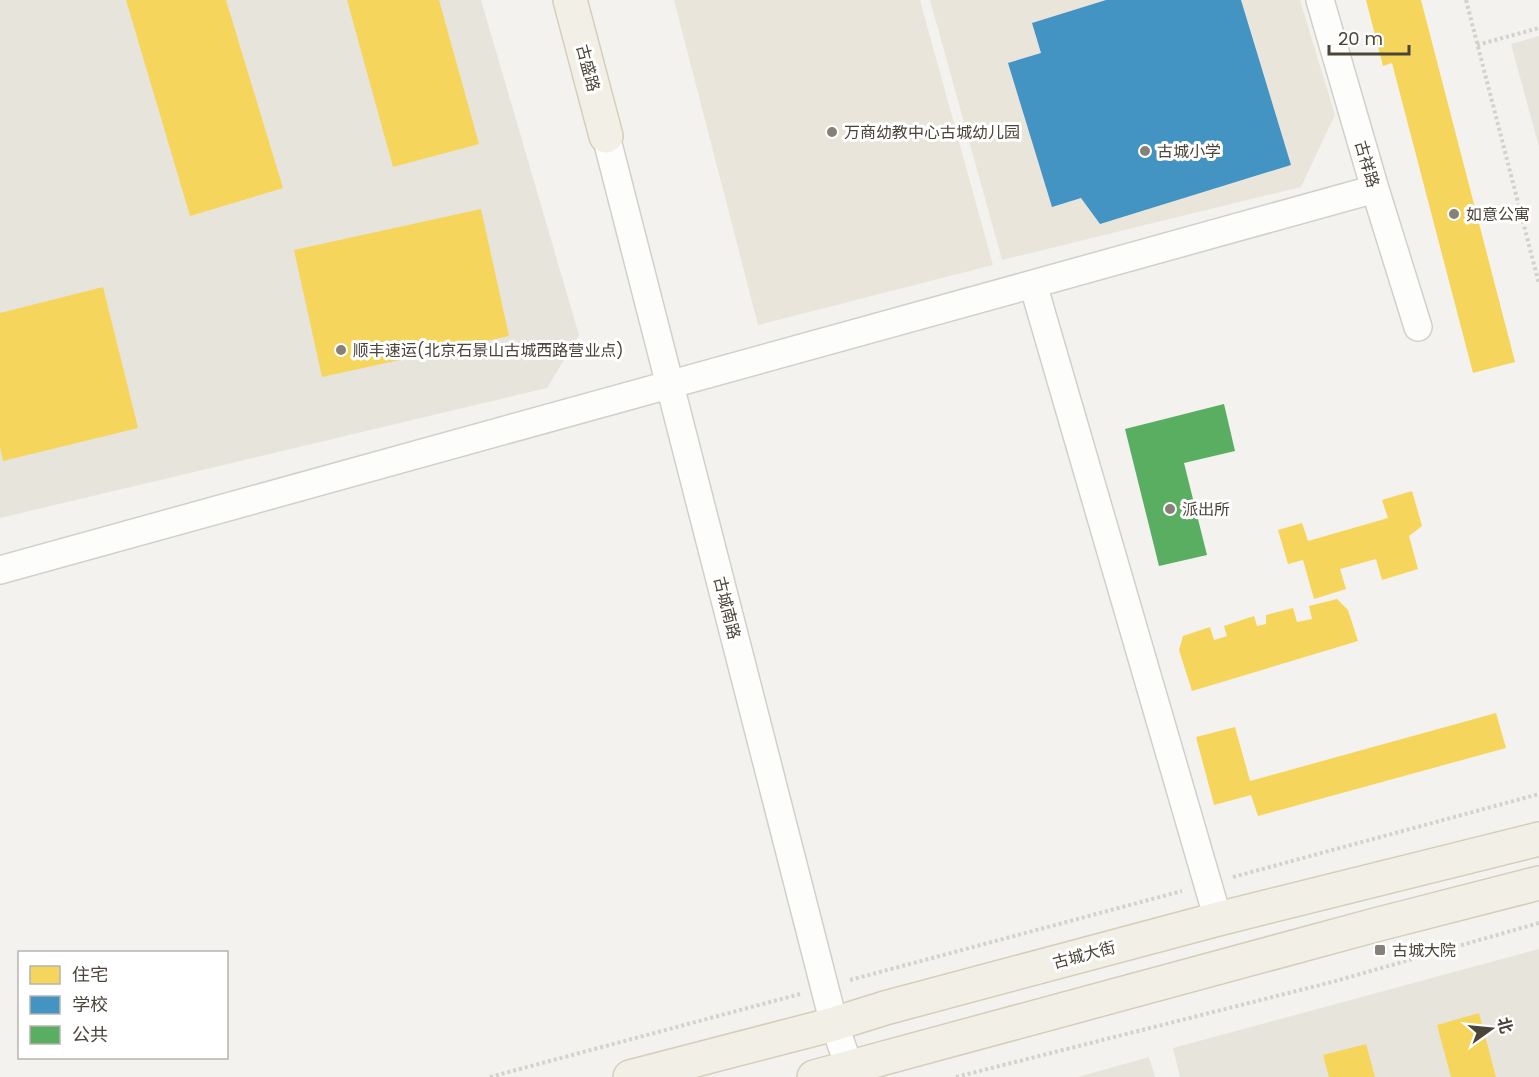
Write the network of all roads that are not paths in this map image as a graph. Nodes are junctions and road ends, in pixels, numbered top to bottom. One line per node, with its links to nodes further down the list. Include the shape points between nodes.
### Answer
1 (570, 0): 3 (main road, 古盛路)
2 (1320, 0): 4 (street, 古祥路)
3 (606, 136): 7 (street, 古城南路)
4 (1375, 189): 5 (street); 6 (street, 古祥路)
5 (1033, 284): 7 (street); 11 (street)
6 (1418, 327)
7 (669, 385): 8 (street); 12 (street, 古城南路)
8 (0, 570)
9 (1539, 839): 11 (main road, 古城大街)
10 (1539, 883): 13 (main road, via 1368,927)
11 (1218, 919): 12 (main road, 古城大街)
12 (834, 1024): 13 (street, 古城南路); 14 (main road, 古城大街)
13 (851, 1073): 15 (main road)
14 (630, 1077)
15 (814, 1077)

